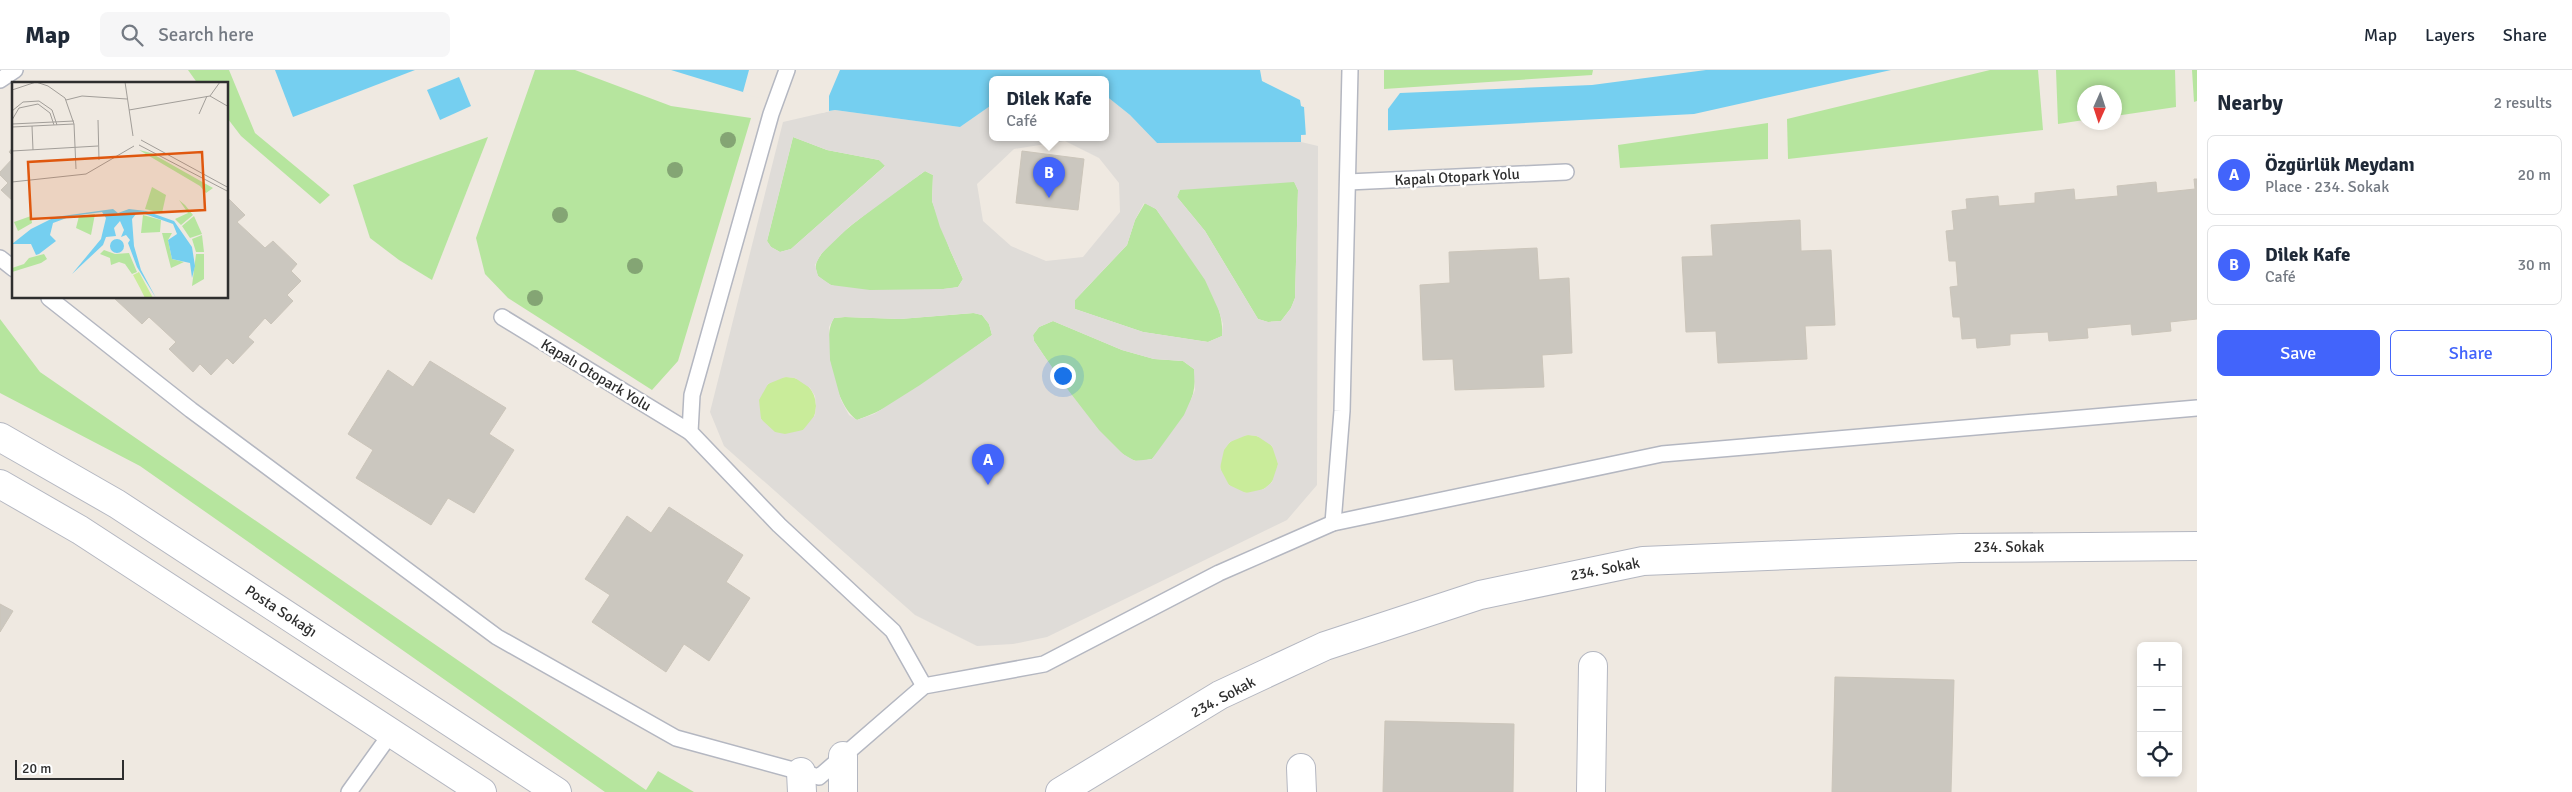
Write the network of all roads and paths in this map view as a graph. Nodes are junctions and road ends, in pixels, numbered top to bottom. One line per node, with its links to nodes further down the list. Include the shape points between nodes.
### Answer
1 (15, 70): 4 (lane)
2 (787, 70): 12 (lane, via 772,111 692,395)
3 (1350, 70): 6 (lane)
4 (0, 80)
5 (1566, 172): 6 (lane, Kapalı Otopark Yolu)
6 (1348, 182): 15 (lane, via 1342,411)
7 (0, 258): 8 (lane)
8 (12, 267)
9 (50, 299): 21 (lane, via 191,410 497,637 676,738)
10 (502, 317): 12 (lane, Kapalı Otopark Yolu)
11 (2197, 408): 15 (lane, via 1662,454)
12 (690, 432): 18 (lane, Kapalı Otopark Yolu, via 779,524 893,631)
13 (0, 437): 24 (street, Posta Sokağı, via 117,504)
14 (0, 484): 19 (street, via 80,530)
15 (1333, 523): 18 (lane, via 1219,573 1044,664)
16 (2197, 546): 26 (street, 234. Sokak, via 1960,548 1643,561 1480,595 1325,646 1298,658 1220,695)
17 (1593, 666): 27 (street)
18 (924, 686): 20 (lane)
19 (392, 732): 22 (lane); 23 (street)
20 (843, 756): 21 (lane, via 819,777); 25 (street)
21 (802, 782)
22 (349, 792)
23 (482, 792)
24 (557, 792)
25 (842, 792)
26 (1060, 792)
27 (1591, 792)

